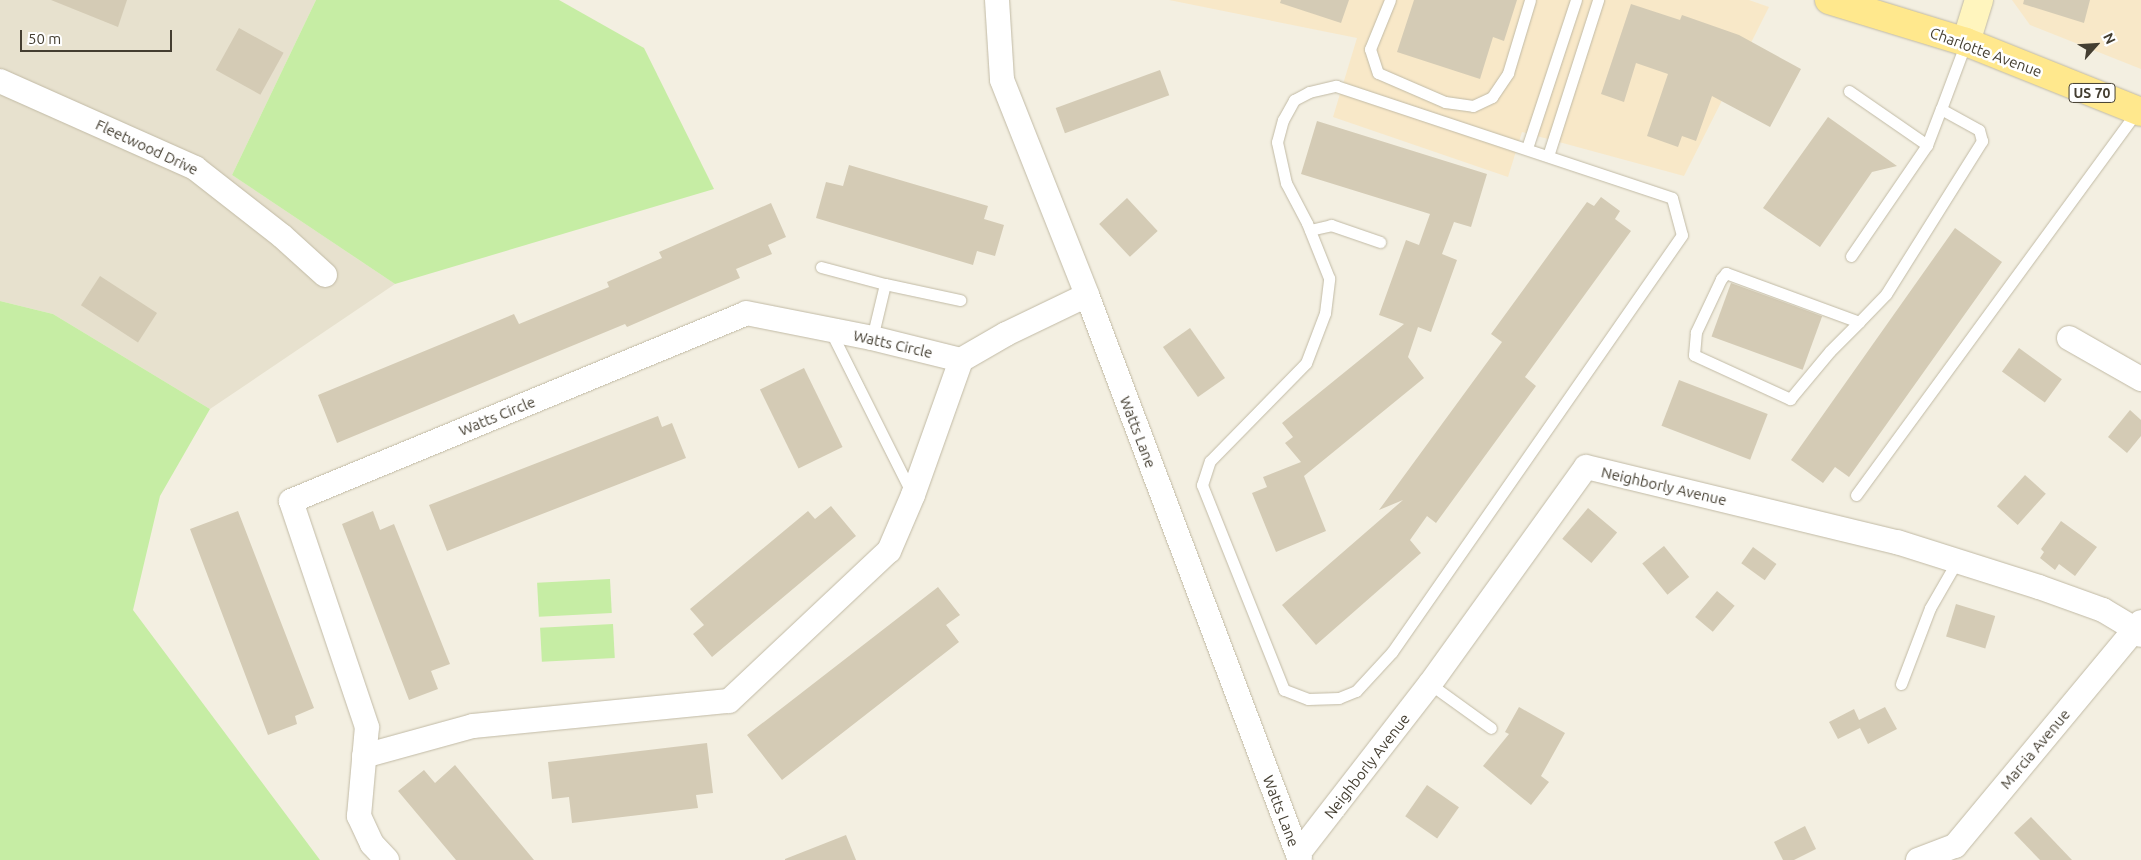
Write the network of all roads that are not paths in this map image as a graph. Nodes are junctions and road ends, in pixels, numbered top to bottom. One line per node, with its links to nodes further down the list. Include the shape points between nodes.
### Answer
1 (1390, 0): 2 (lane, via 1370,50 1378,73 1445,102 1473,106 1492,97 1508,73)
2 (1530, 0)
3 (1576, 0): 14 (lane)
4 (1598, 0): 15 (lane)
5 (1829, 0): 8 (main road, Charlotte Avenue / US 70)
6 (1979, 0): 8 (street)
7 (994, 1): 22 (street, Watts Lane, via 1002,80)
8 (1966, 42): 11 (lane); 12 (main road, Charlotte Avenue / US 70)
9 (0, 81): 20 (street, Fleetwood Drive, via 195,168 282,236)
10 (1849, 92): 13 (lane)
11 (1941, 109): 13 (lane); 24 (lane, via 1979,130 1982,141 1886,294)
12 (2139, 112): 30 (lane)
13 (1927, 145): 18 (lane)
14 (1527, 148): 15 (lane); 16 (lane, via 1336,86 1309,92 1294,100 1283,120 1277,142 1286,184)
15 (1548, 156): 16 (lane, via 1672,198 1682,235 1392,652 1356,691 1339,698 1308,699 1284,690 1202,485 1210,461 1306,363 1324,313 1329,278)
16 (1310, 230): 17 (lane, via 1331,225)
17 (1380, 242)
18 (1851, 256)
19 (821, 267): 21 (lane)
20 (325, 275)
21 (885, 284): 23 (lane); 26 (lane)
22 (1087, 295): 28 (street); 39 (street, Watts Lane)
23 (960, 300)
24 (1859, 322): 24 (lane, via 1790,399 1694,355 1696,332 1726,273)
25 (830, 330): 26 (street, Watts Circle); 31 (lane); 37 (street, Watts Circle, via 746,313 291,501 367,727)
26 (872, 338): 28 (street, Watts Circle)
27 (2068, 338): 29 (street)
28 (961, 360): 31 (street)
29 (2141, 379)
30 (1856, 495)
31 (913, 496): 37 (street, via 890,551 729,701 473,726)
32 (1957, 561): 33 (street, Neighborly Avenue, via 2103,610); 34 (street, Neighborly Avenue, via 1897,542 1586,467); 35 (lane, via 1930,608)
33 (2139, 628): 38 (street, Marcia Avenue)
34 (1430, 684): 36 (lane); 39 (street, Neighborly Avenue)
35 (1901, 684)
36 (1491, 728)
37 (364, 756): 40 (street, Watts Circle, via 359,816 372,844)
38 (1959, 853): 41 (street, Marcia Avenue)
39 (1299, 857)
40 (387, 860)
41 (1918, 860)

